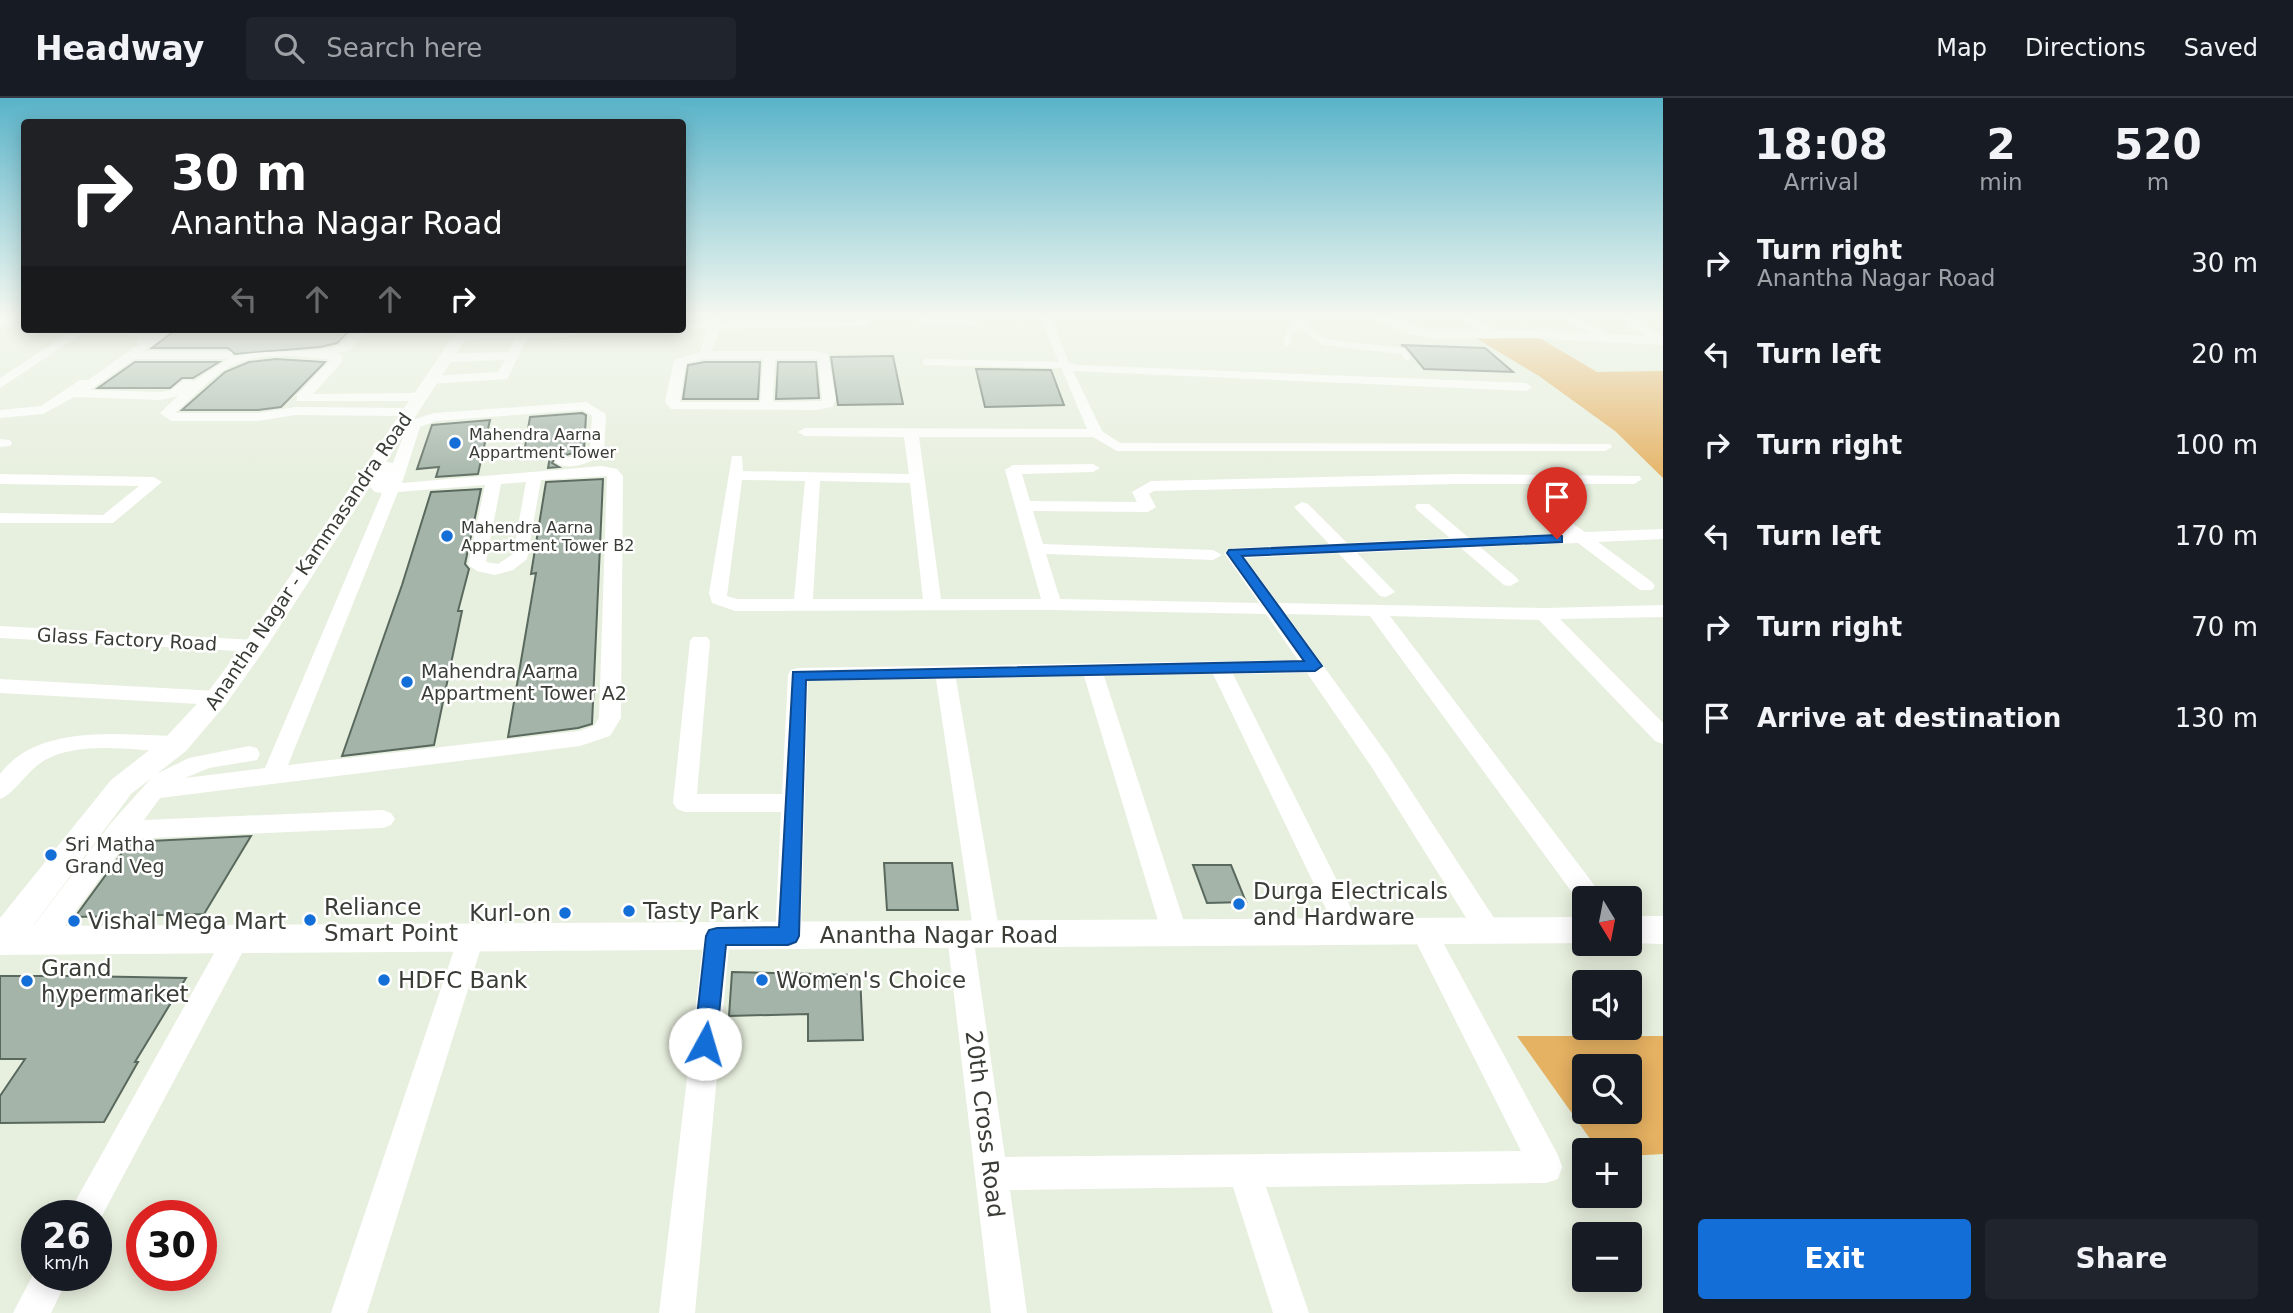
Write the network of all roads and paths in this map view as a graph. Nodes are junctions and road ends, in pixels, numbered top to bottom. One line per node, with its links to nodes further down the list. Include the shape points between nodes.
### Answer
1 (19, 372): 14 (street)
2 (102, 372): 18 (street, via 46,411)
3 (108, 372): 4 (street, via 76,394 167,396)
4 (203, 372)
5 (217, 372): 16 (street, via 167,413 171,417 258,417)
6 (327, 372): 16 (street, via 302,398)
7 (437, 372): 16 (street, Anantha Nagar - Kammasandra Road)
8 (506, 372): 16 (street)
9 (678, 372): 17 (street, via 672,402 676,406)
10 (768, 372): 17 (street)
11 (826, 372): 17 (street, via 827,404)
12 (1067, 372): 21 (street)
13 (1140, 372): 15 (street)
14 (0, 384)
15 (1526, 387)
16 (420, 396): 23 (street, Anantha Nagar - Kammasandra Road)
17 (766, 406)
18 (0, 414)
19 (805, 432): 20 (street)
20 (911, 433): 21 (street); 28 (street)
21 (1096, 433): 22 (street, via 1117,447)
22 (1605, 447)
23 (375, 464): 32 (street, via 387,465 378,487); 55 (street, Anantha Nagar - Kammasandra Road)
24 (1093, 468): 34 (street, via 1013,470)
25 (534, 477): 29 (street); 29 (street, via 522,555 501,569 486,570 477,565 477,559); 65 (street, via 602,471 615,476 610,718 602,731 580,738)
26 (813, 477): 28 (street); 49 (street); 49 (street, via 736,467 718,599 736,605)
27 (0, 479): 37 (street, via 154,482 107,520)
28 (917, 479): 47 (street)
29 (494, 480): 31 (street)
30 (1634, 480): 34 (street, via 1151,486 1140,492 1148,507)
31 (414, 486): 32 (street); 32 (street, via 443,472 592,456 597,452 599,414 586,406 421,420 414,424)
32 (392, 489): 65 (street)
33 (1534, 502): 39 (street)
34 (1024, 506): 41 (street)
35 (1302, 507): 42 (street)
36 (1423, 507): 40 (street)
37 (0, 518)
38 (1663, 534): 39 (street)
39 (1580, 538): 40 (street); 45 (street)
40 (1465, 543): 42 (street); 44 (street)
41 (1036, 549): 43 (street); 48 (street)
42 (1343, 549): 46 (street); 50 (street, via 1233,553)
43 (1213, 555)
44 (1510, 581)
45 (1646, 586)
46 (1381, 602): 50 (street); 52 (street); 72 (street)
47 (933, 604): 48 (street); 49 (street)
48 (1052, 604): 50 (street)
49 (803, 605)
50 (1275, 610): 56 (street)
51 (1663, 611): 52 (street)
52 (1544, 614): 62 (street)
53 (0, 632): 55 (street, Glass Factory Road)
54 (700, 641): 69 (street, via 685,803)
55 (255, 646): 61 (street, Anantha Nagar - Kammasandra Road)
56 (1315, 666): 57 (street); 78 (street)
57 (1220, 667): 58 (street); 76 (street)
58 (1092, 670): 59 (street); 79 (street)
59 (945, 673): 69 (street, via 798,675); 80 (street, 20th Cross Road)
60 (0, 686): 61 (street)
61 (217, 698): 63 (street, Anantha Nagar - Kammasandra Road)
62 (1663, 736)
63 (176, 744): 66 (street, via 71,743 50,748 21,765); 68 (street, Anantha Nagar - Kammasandra Road)
64 (250, 754): 67 (street, via 181,767 162,778)
65 (274, 775): 67 (street)
66 (0, 790)
67 (153, 790): 68 (street); 71 (street)
68 (115, 794): 85 (street, Anantha Nagar - Kammasandra Road)
69 (793, 803): 82 (street)
70 (383, 819): 71 (street)
71 (120, 830): 86 (street)
72 (1582, 886)
73 (1642, 930): 74 (street)
74 (1663, 930)
75 (1572, 931): 78 (street, Anantha Nagar Road)
76 (1350, 932): 77 (street, Anantha Nagar Road); 79 (street, Anantha Nagar Road)
77 (1424, 932): 78 (street, Anantha Nagar Road); 87 (street, via 1546,1167)
78 (1489, 932)
79 (1175, 934): 80 (street, Anantha Nagar Road)
80 (974, 935): 82 (street, Anantha Nagar Road); 88 (street, 20th Cross Road)
81 (717, 936): 82 (street, Anantha Nagar Road); 83 (street, Anantha Nagar Road); 93 (street)
82 (788, 936)
83 (471, 938): 84 (street, Anantha Nagar Road); 92 (street)
84 (236, 940): 86 (street, Anantha Nagar Road); 89 (street)
85 (1, 941): 86 (street, Anantha Nagar Road)
86 (38, 941)
87 (1245, 1172): 88 (street); 95 (street)
88 (991, 1174): 94 (street, 20th Cross Road)
89 (93, 1200)
90 (43, 1291): 91 (street)
91 (31, 1313)
92 (349, 1313)
93 (677, 1313)
94 (1009, 1313)
95 (1291, 1313)

